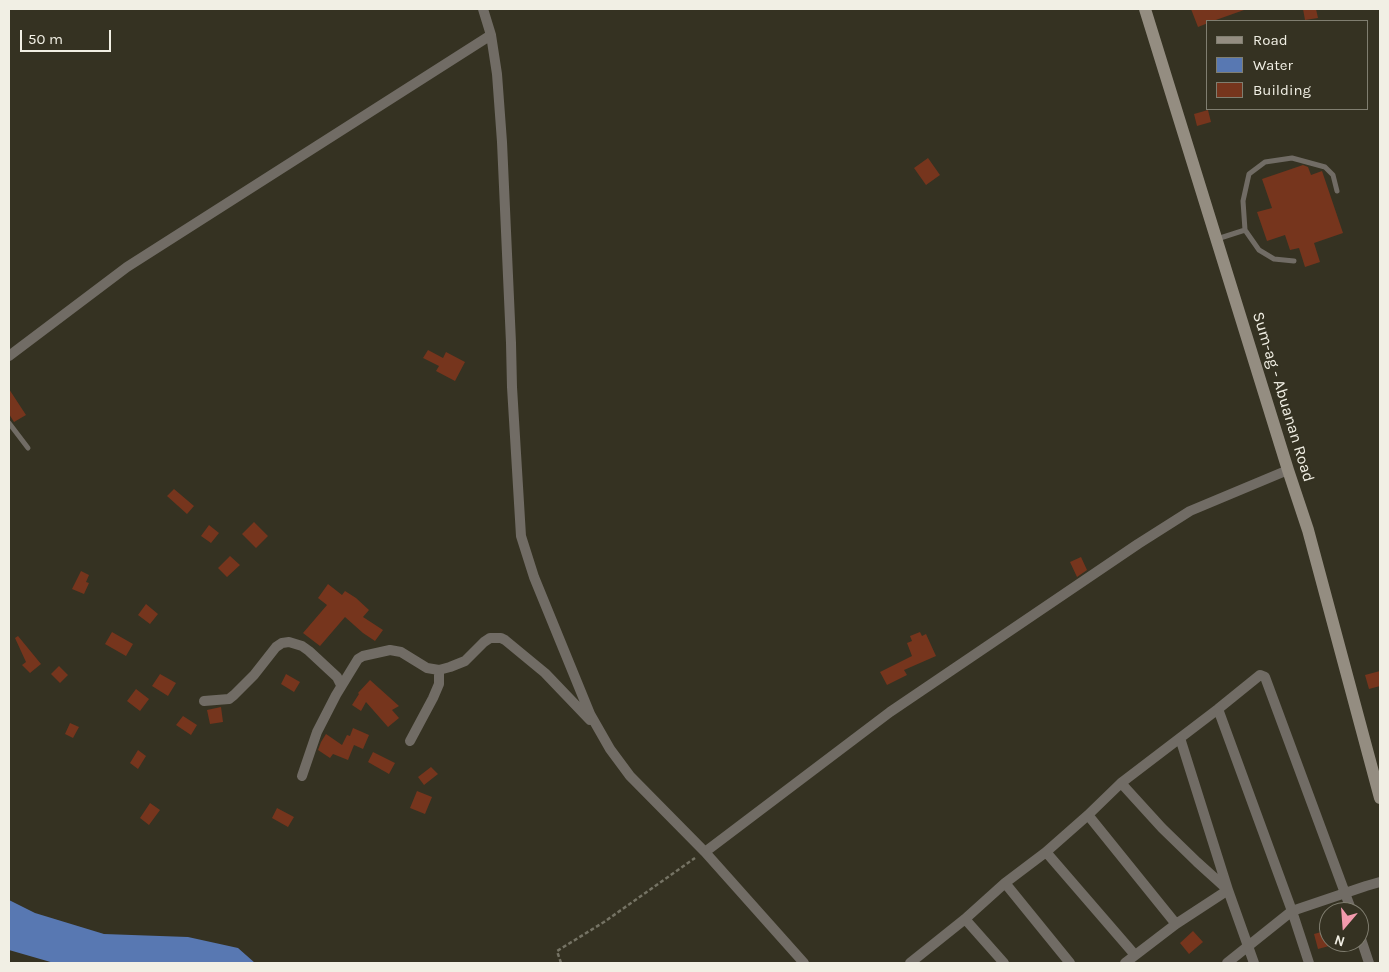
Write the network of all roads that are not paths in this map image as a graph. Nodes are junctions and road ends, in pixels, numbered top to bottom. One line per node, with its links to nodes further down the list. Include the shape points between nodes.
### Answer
1 (483, 9): 3 (street)
2 (1145, 9): 6 (main road, Sum-ag - Abuanan Road)
3 (491, 36): 8 (street, via 127,267); 16 (street, via 502,142 521,536 534,576)
4 (1337, 191): 5 (lane, via 1334,175 1325,166 1292,158 1264,162 1249,174 1243,200)
5 (1245, 230): 6 (lane); 7 (lane, via 1259,250 1274,259)
6 (1216, 239): 11 (main road, Sum-ag - Abuanan Road)
7 (1294, 261)
8 (9, 356)
9 (9, 423): 10 (lane)
10 (28, 448)
11 (1288, 470): 21 (main road, Sum-ag - Abuanan Road, via 1308,530); 23 (street, via 1190,511 1138,544 890,712)
12 (439, 670): 13 (street, via 427,668 401,652 390,650 358,659); 16 (street, via 465,661 490,638 501,638 544,673); 18 (street, via 433,698)
13 (342, 685): 14 (street, via 316,657 302,646 289,642 276,647 234,695); 19 (street, via 317,732)
14 (204, 702)
15 (1218, 710): 17 (street); 28 (street, via 1260,675 1265,676); 30 (street)
16 (597, 726): 23 (street, via 630,776)
17 (1180, 738): 20 (street); 27 (street)
18 (410, 741)
19 (302, 776)
20 (1121, 783): 22 (street); 27 (street, via 1162,828)
21 (1380, 798)
22 (1088, 815): 24 (street); 32 (street)
23 (705, 852): 35 (street)
24 (1046, 852): 26 (street); 34 (street)
25 (1380, 882): 28 (street)
26 (1005, 883): 31 (street); 38 (street)
27 (1228, 890): 32 (street); 33 (street)
28 (1346, 894): 29 (street); 30 (street)
29 (1349, 902)
30 (1292, 911): 33 (street); 42 (street)
31 (965, 919): 36 (street); 37 (street)
32 (1176, 924): 34 (street)
33 (1248, 945): 40 (street); 41 (street)
34 (1135, 955): 39 (street)
35 (804, 963)
36 (910, 963)
37 (1004, 963)
38 (1070, 963)
39 (1126, 963)
40 (1227, 963)
41 (1254, 963)
42 (1309, 963)

